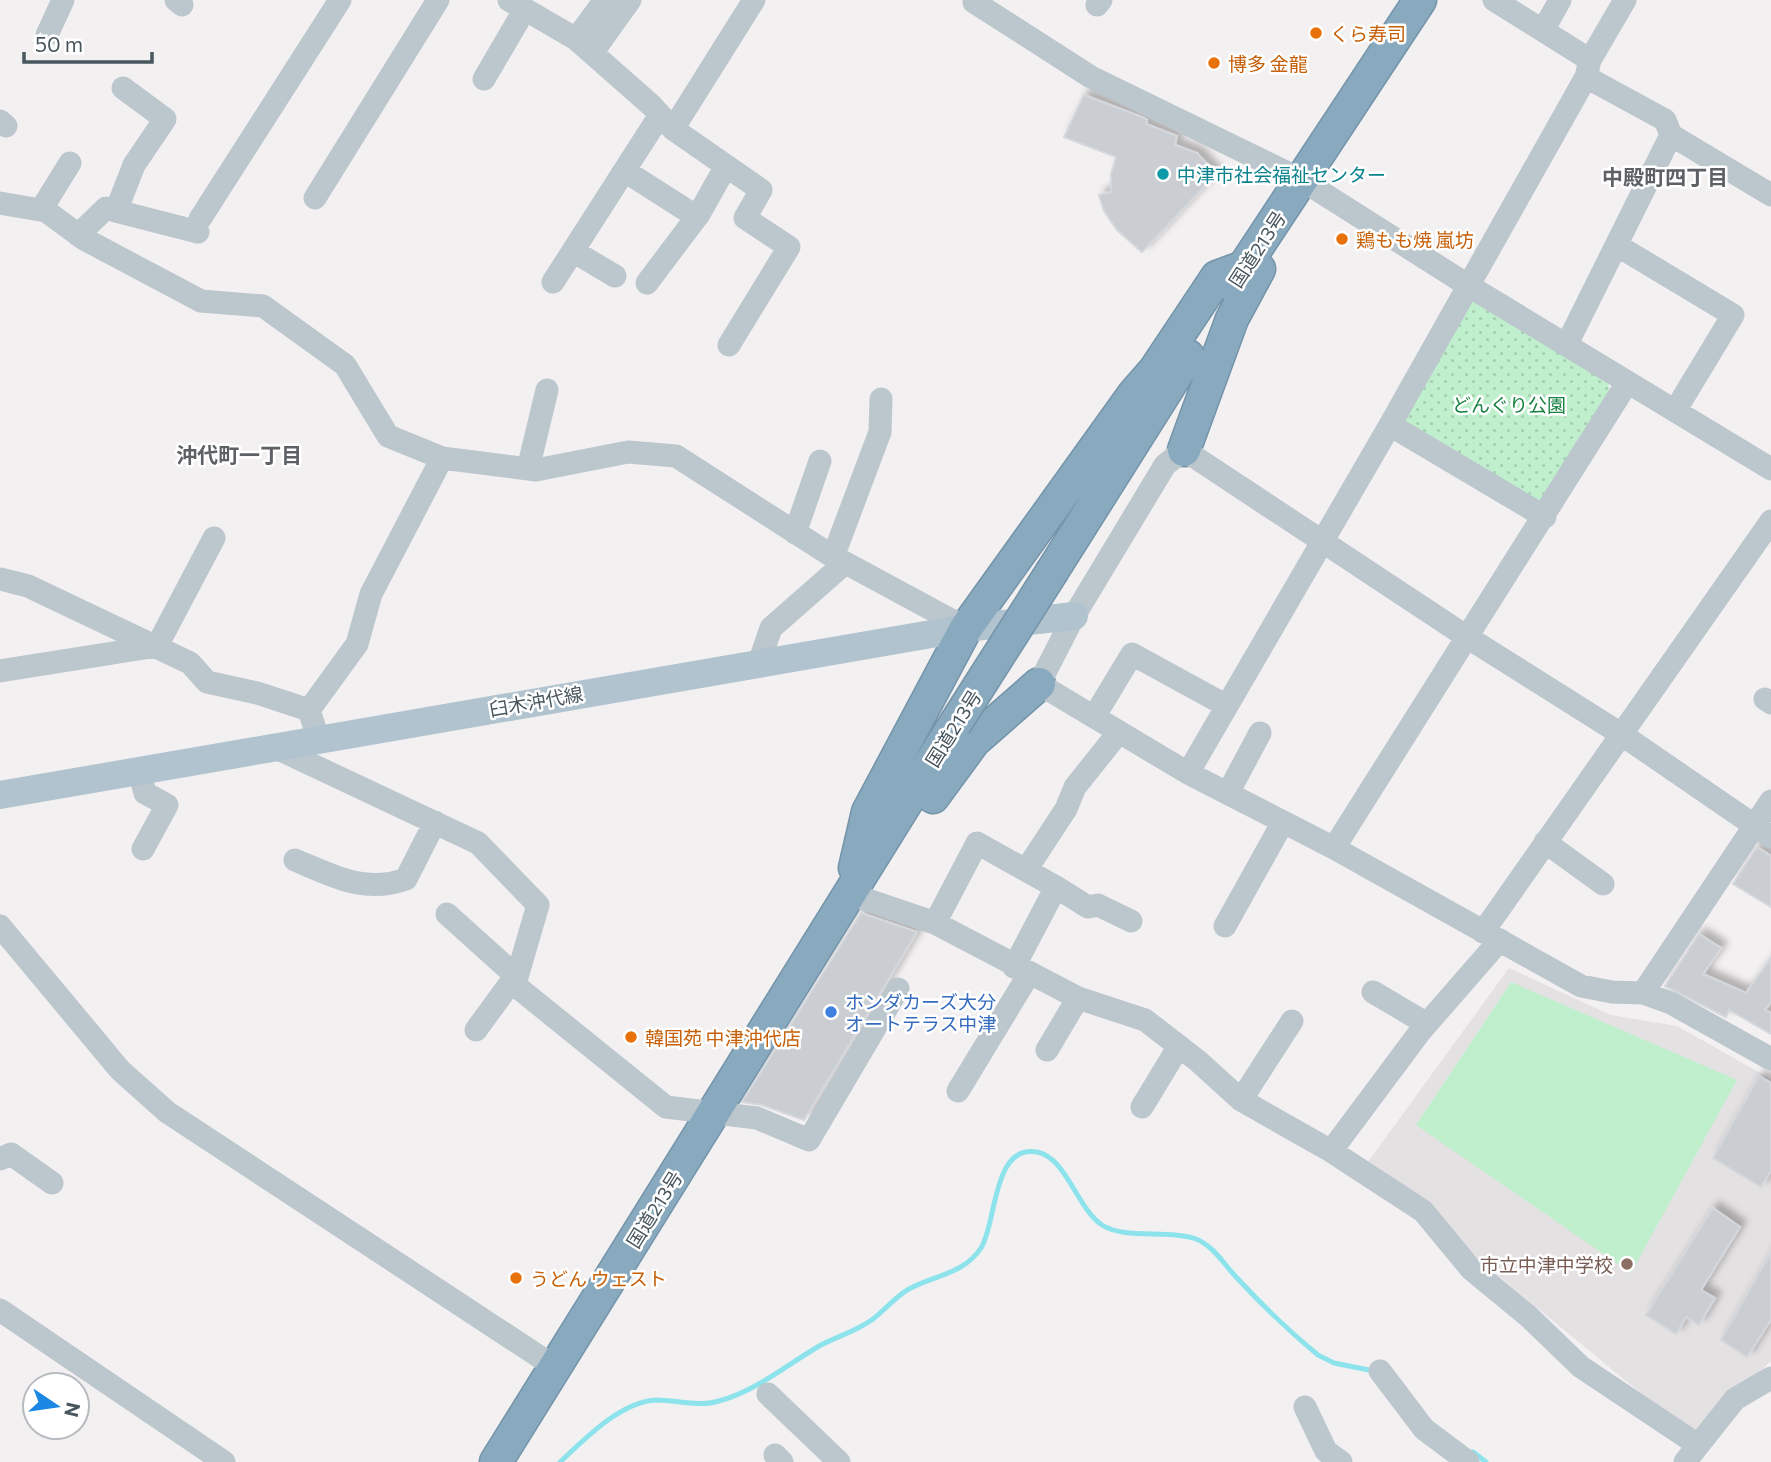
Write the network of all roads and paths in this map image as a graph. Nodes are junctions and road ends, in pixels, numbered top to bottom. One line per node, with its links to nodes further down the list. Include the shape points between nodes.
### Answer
1 (63, 0): 14 (street)
2 (340, 0): 29 (street, via 199,225)
3 (438, 0): 26 (street)
4 (605, 0): 15 (street)
5 (630, 0): 15 (street)
6 (754, 0): 19 (street)
7 (1420, 0): 24 (highway, 国道213号)
8 (1494, 0): 13 (street)
9 (1560, 0): 13 (street)
10 (1625, 0): 16 (street)
11 (974, 2): 24 (street, via 1091,77)
12 (517, 5): 15 (street); 17 (street)
13 (1544, 29): 16 (street)
14 (47, 35)
15 (584, 46): 19 (street)
16 (1588, 68): 20 (street, via 1665,120); 38 (street)
17 (484, 79)
18 (123, 88): 29 (street, via 165,119 134,165)
19 (666, 122): 22 (street); 23 (street)
20 (1671, 135): 25 (street); 32 (street)
21 (70, 163): 28 (street)
22 (726, 166): 30 (street); 40 (street, via 761,190 745,218 789,247)
23 (625, 171): 30 (street); 33 (street)
24 (1302, 180): 34 (highway, 国道213号); 38 (street); 46 (highway, via 1232,319)
25 (1771, 195)
26 (315, 198)
27 (0, 203): 28 (street)
28 (41, 211): 31 (street)
29 (116, 211): 31 (street, via 106,208)
30 (697, 216): 37 (street)
31 (78, 235): 47 (street, via 201,300 263,306 345,365 388,436)
32 (1618, 246): 39 (street); 44 (street, via 1733,315)
33 (573, 251): 35 (street); 36 (street)
34 (1244, 267): 59 (highway, via 1217,277 1155,370); 88 (highway, 国道213号, bridge)
35 (615, 276)
36 (553, 282)
37 (647, 283)
38 (1469, 286): 39 (street); 45 (street)
39 (1567, 344): 41 (street)
40 (729, 345)
41 (1627, 383): 44 (street); 51 (street)
42 (547, 390): 49 (street)
43 (881, 399): 56 (street, via 880,432)
44 (1675, 411): 50 (street)
45 (1390, 425): 51 (street); 55 (street)
46 (1184, 450): 55 (street); 58 (street, via 1164,465)
47 (442, 458): 49 (street); 66 (street, via 371,594 357,644)
48 (820, 461): 53 (street)
49 (528, 469): 53 (street, via 628,452 676,456)
50 (1771, 469)
51 (1545, 517): 60 (street)
52 (1771, 521): 70 (street)
53 (795, 533): 56 (street)
54 (214, 538): 61 (street)
55 (1322, 542): 60 (street); 65 (street)
56 (839, 560): 59 (street); 62 (street, via 771,628)
57 (0, 579): 61 (street, via 28,586)
58 (1074, 616): 59 (main road, 臼木沖代線); 64 (street)
59 (966, 628): 62 (main road, 臼木沖代線); 88 (highway, via 868,812)
60 (1467, 637): 70 (street); 82 (street)
61 (157, 646): 63 (street); 66 (street, via 190,663 207,682 257,692)
62 (760, 663): 71 (main road, 臼木沖代線)
63 (0, 671)
64 (1038, 684): 67 (street); 88 (highway, via 974,741 883,870)
65 (1227, 706): 67 (street, via 1132,654); 74 (street)
66 (309, 710): 71 (street)
67 (1094, 717): 68 (street)
68 (1119, 732): 74 (street); 85 (street, via 1075,787)
69 (1260, 733): 75 (street)
70 (1621, 734): 80 (street); 81 (street)
71 (318, 738): 72 (main road, 臼木沖代線)
72 (272, 746): 73 (main road, 臼木沖代線); 78 (street)
73 (139, 770): 76 (main road, 臼木沖代線); 83 (street, via 145,793 167,805)
74 (1188, 773): 75 (street)
75 (1228, 793): 79 (street)
76 (0, 795)
77 (1771, 801): 80 (street)
78 (435, 822): 84 (street, via 406,879 395,883 363,885); 96 (street, via 478,842 538,905)
79 (1283, 822): 82 (street); 93 (street)
80 (1763, 832): 99 (street)
81 (1545, 842): 86 (street); 94 (street)
82 (1334, 848): 94 (street)
83 (143, 849)
84 (295, 860)
85 (1026, 870): 87 (street); 91 (street, via 976,843)
86 (1603, 884)
87 (1056, 887): 90 (street, via 1088,907 1098,905); 95 (street)
88 (849, 894): 91 (street); 110 (highway, 国道213号)
89 (447, 914): 96 (street)
90 (1131, 921)
91 (935, 923): 95 (street)
92 (0, 926): 115 (street, via 120,1070 167,1112)
93 (1225, 926)
94 (1491, 936): 99 (street, via 1581,986); 102 (street)
95 (1022, 971): 100 (street); 107 (street)
96 (514, 980): 103 (street); 110 (street, via 666,1107)
97 (898, 989): 110 (street, via 809,1140 757,1118)
98 (1373, 992): 102 (street)
99 (1643, 993): 106 (street, via 1671,1003)
100 (1078, 998): 104 (street, via 1145,1020); 105 (street)
101 (1292, 1021): 108 (street)
102 (1427, 1024): 111 (street)
103 (476, 1030)
104 (1179, 1046): 108 (street); 109 (street)
105 (1047, 1050)
106 (1771, 1059)
107 (958, 1091)
108 (1241, 1100): 111 (street)
109 (1142, 1107)
110 (713, 1114): 115 (highway, 国道213号)
111 (1331, 1151): 120 (street, via 1423,1211 1471,1269 1581,1367)
112 (0, 1160): 113 (street, via 11,1154)
113 (52, 1183)
114 (0, 1310): 121 (street)
115 (555, 1367): 122 (highway, 国道213号)
116 (1380, 1371): 125 (street, via 1424,1429)
117 (1771, 1378): 120 (street, via 1735,1399)
118 (768, 1394): 123 (street)
119 (1305, 1407): 124 (street, via 1326,1451)
120 (1691, 1454)
121 (224, 1462)
122 (496, 1462)
123 (839, 1462)
124 (1341, 1462)
125 (1468, 1462)

